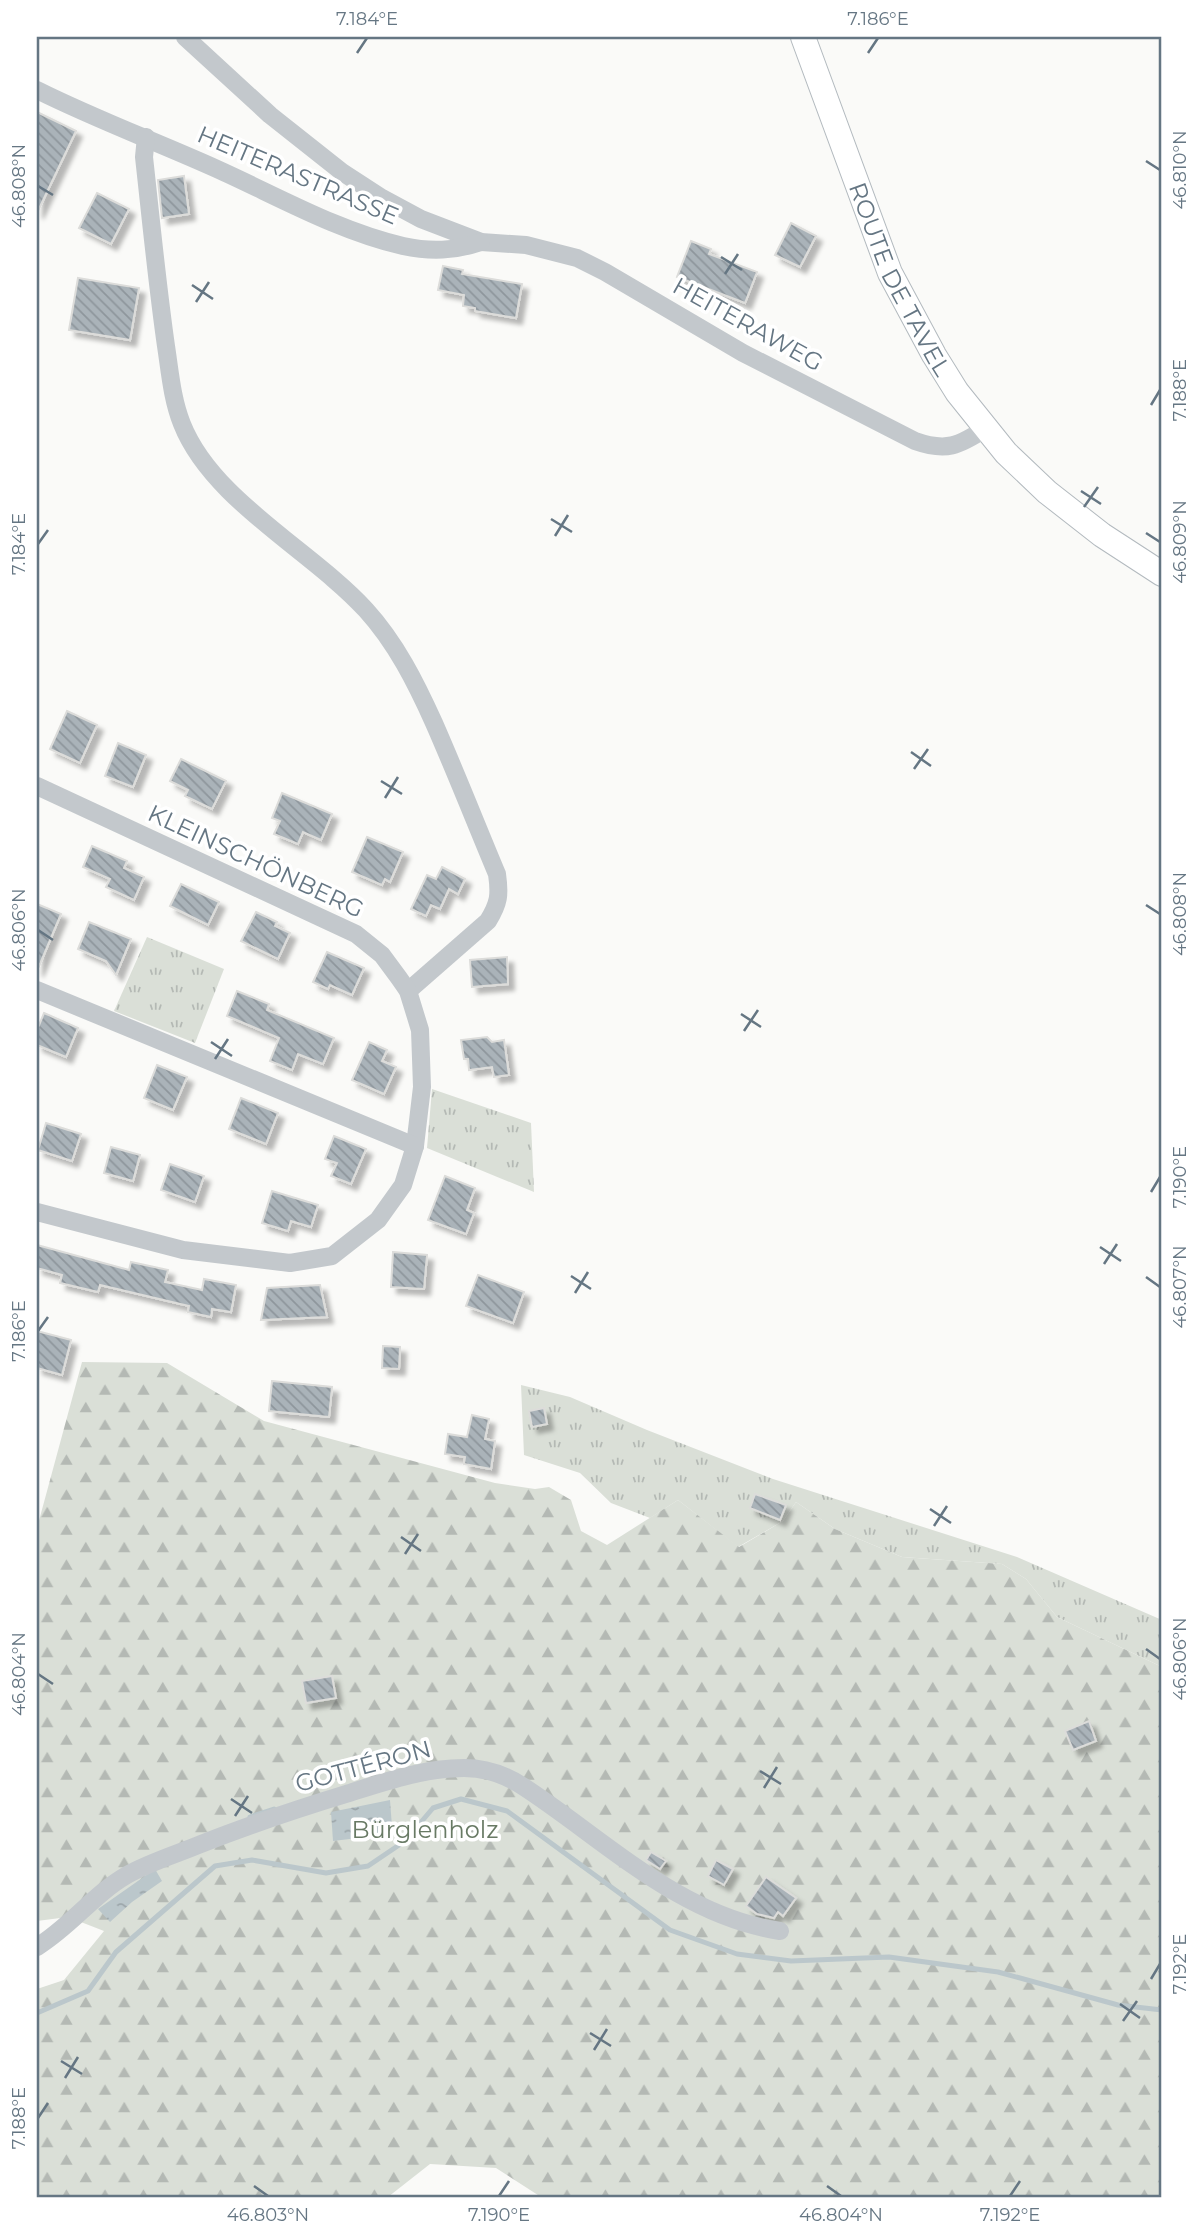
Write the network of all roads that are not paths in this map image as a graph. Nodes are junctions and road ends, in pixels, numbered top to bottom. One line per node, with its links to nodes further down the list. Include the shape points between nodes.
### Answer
1 (185, 37): 5 (street, HEITERASTRASSE, via 270,115 342,172 421,219)
2 (803, 37): 6 (main road, ROUTE DE TAVEL, via 890,273 934,355)
3 (37, 90): 4 (street, HEITERASTRASSE)
4 (146, 138): 5 (street, HEITERASTRASSE, via 380,240 444,251); 10 (street, via 144,157 163,326 181,423 217,478 340,584 392,643 448,754 497,874 500,894 488,921)
5 (481, 242): 6 (street, HEITERAWEG, via 526,245 578,258 743,353 915,441 942,448)
6 (986, 428): 7 (main road, ROUTE DE TAVEL, via 1047,492)
7 (1162, 574)
8 (37, 786): 10 (street, KLEINSCHÖNBERG, via 356,934 382,955)
9 (37, 990): 11 (street)
10 (408, 991): 11 (street, KLEINSCHÖNBERG, via 420,1030 422,1087)
11 (415, 1146): 12 (street, KLEINSCHÖNBERG, via 403,1185 378,1220 332,1256 290,1263 183,1250)
12 (37, 1212)
13 (780, 1931): 14 (street, GOTTÉRON, via 728,1918 696,1904 522,1785 485,1769 465,1768 434,1770 372,1786 248,1826 128,1874)
14 (37, 1947)

